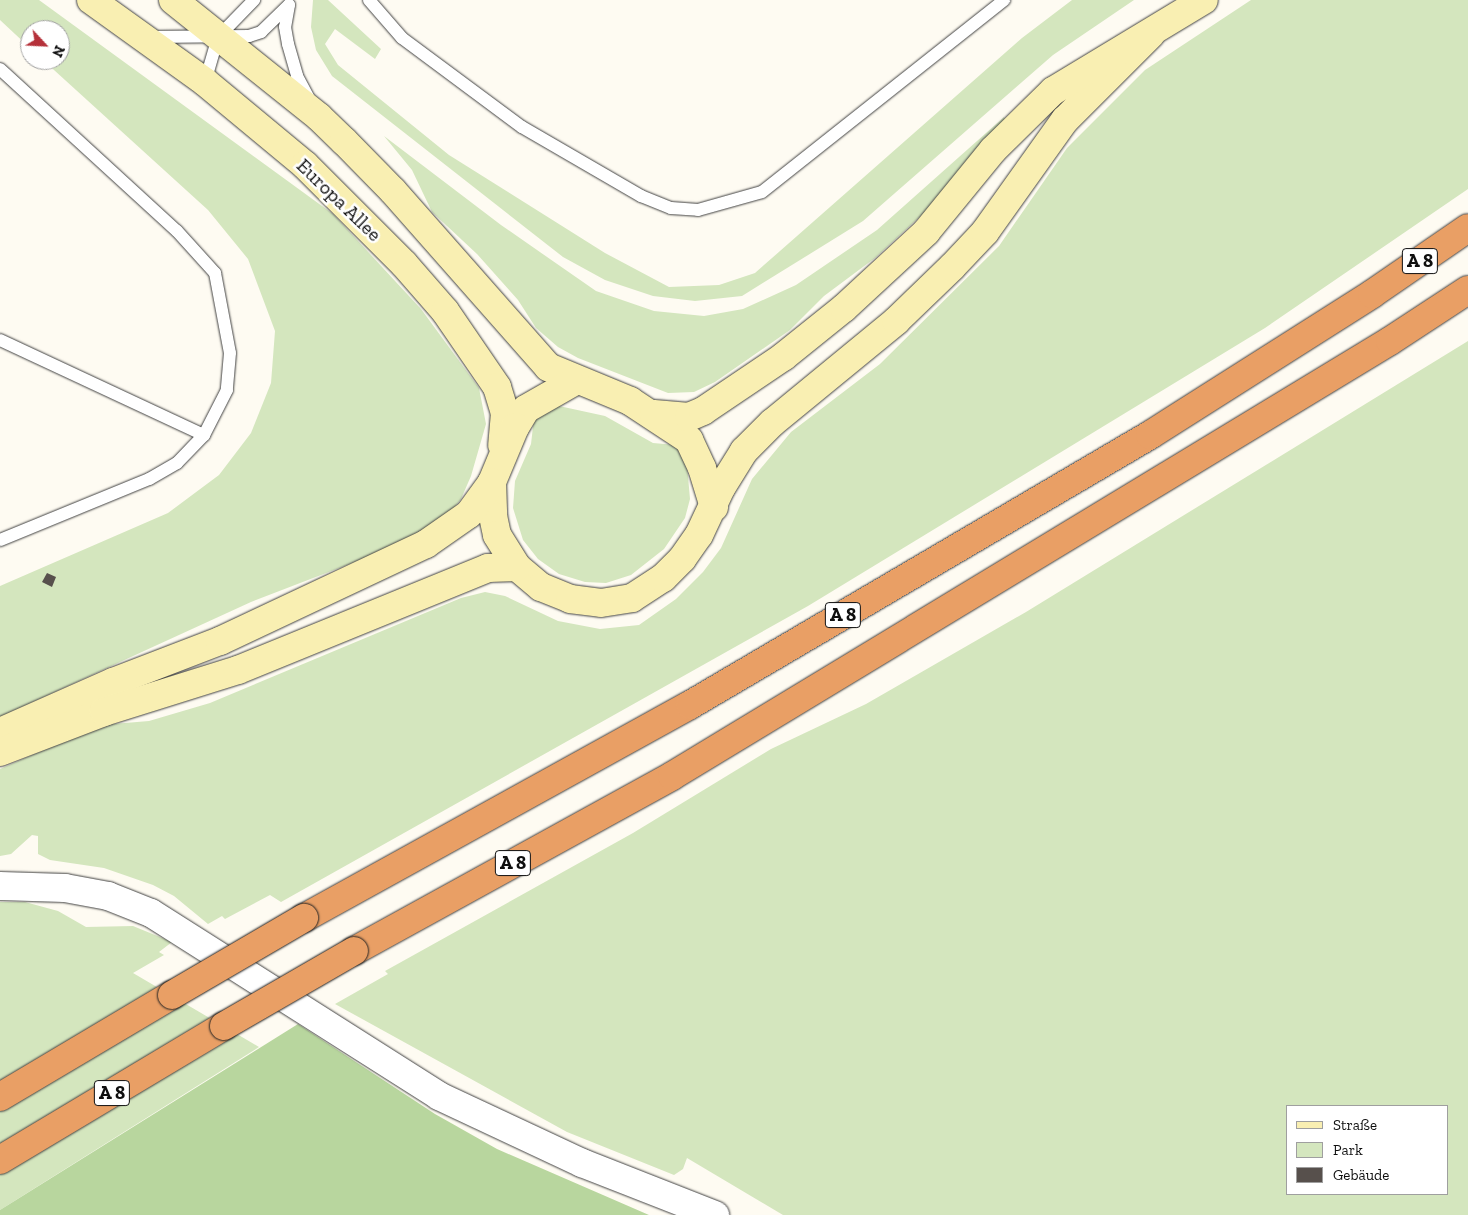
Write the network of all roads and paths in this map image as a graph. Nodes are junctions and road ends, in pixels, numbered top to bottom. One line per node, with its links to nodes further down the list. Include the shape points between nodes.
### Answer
1 (91, 0): 9 (main road, Europa Allee)
2 (173, 0): 10 (main road, Europa Allee)
3 (254, 0): 10 (lane)
4 (369, 0): 5 (lane, via 402,38 522,127 641,196 671,208 698,210 762,192)
5 (1004, 0)
6 (1204, 0): 8 (main road)
7 (289, 3): 10 (lane, via 260,32 235,38); 13 (lane, via 285,27 292,58)
8 (1151, 34): 20 (main road, via 1090,68 1036,106 993,150 926,232 844,308 783,357 689,417); 23 (main road, Europa Allee, via 1065,120 990,226 952,267 896,321 791,406 744,451 721,488)
9 (140, 36): 10 (lane); 12 (main road, Europa Allee)
10 (218, 37): 12 (lane); 13 (main road, Europa Allee)
11 (0, 69): 21 (lane, via 177,231 215,273 230,353 227,390)
12 (205, 82): 22 (main road, Europa Allee, via 319,178 404,264 444,311 488,372 503,403 504,435)
13 (320, 117): 19 (main road, Europa Allee, via 386,184 534,354 548,367)
14 (1468, 228): 29 (highway, A 8, bridge, via 1372,294 1150,435 690,705 304,918)
15 (1468, 290): 18 (highway, A 8)
16 (1468, 310): 18 (highway)
17 (0, 340): 21 (lane)
18 (1390, 341): 30 (highway, A 8, bridge, via 672,776 354,951)
19 (575, 381): 20 (main road, Europa Allee, via 614,394); 22 (main road, via 526,409)
20 (647, 413): 23 (main road, Europa Allee, via 689,440)
21 (204, 434): 24 (lane, via 176,463 149,479)
22 (496, 470): 25 (main road, Europa Allee, via 492,516 497,535); 26 (main road, via 469,514 426,544 220,641 113,682)
23 (714, 507): 25 (main road, Europa Allee, via 682,559 663,578 632,598 601,603 570,599 541,587)
24 (0, 540)
25 (517, 567): 27 (main road, via 488,568 238,670 69,724)
26 (0, 732)
27 (0, 752)
28 (0, 886): 31 (street, via 65,888 108,896 151,913 439,1096 582,1163)
29 (0, 1097)
30 (0, 1160)
31 (715, 1215)

